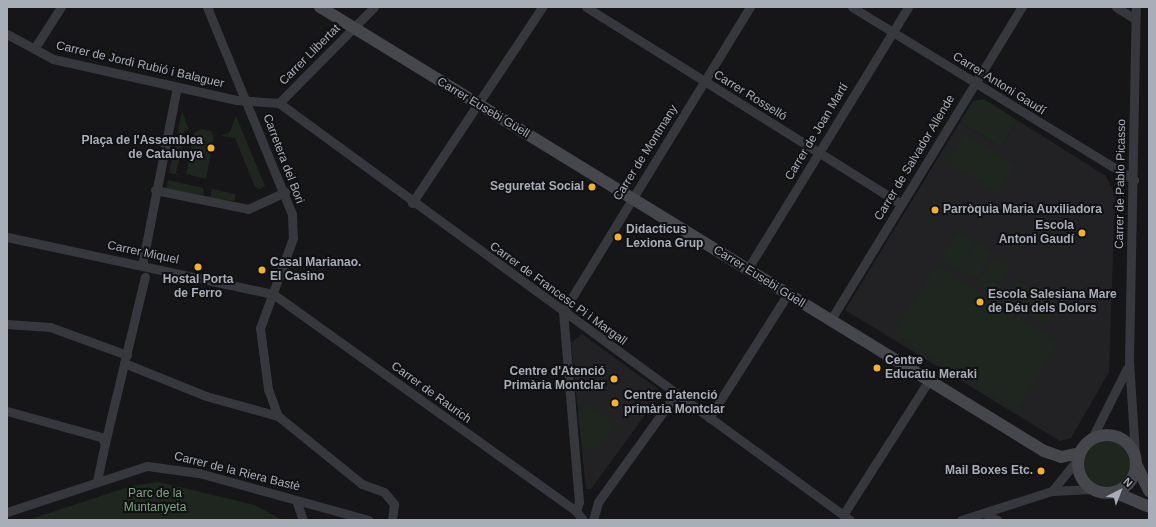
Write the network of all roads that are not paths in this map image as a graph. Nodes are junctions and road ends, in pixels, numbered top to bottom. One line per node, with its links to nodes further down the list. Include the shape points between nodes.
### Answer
1 (61, 7): 17 (street)
2 (207, 7): 21 (street, Carretera del Bori)
3 (320, 7): 14 (street, Carrer Eusebi Güell)
4 (374, 7): 14 (street, Carrer Llibertat)
5 (542, 7): 23 (street)
6 (586, 7): 18 (street, Carrer Rosselló)
7 (750, 7): 18 (street, Carrer de Montmany)
8 (852, 7): 15 (street, Carrer Antoni Gaudí)
9 (908, 7): 15 (street, Carrer de Joan Martí)
10 (1022, 7): 19 (street, Carrer de Salvador Allende)
11 (1116, 7): 13 (street)
12 (1136, 7): 13 (street, Carrer de Pablo Picasso)
13 (1135, 19): 25 (street, Carrer de Pablo Picasso)
14 (354, 28): 22 (street, Carrer Llibertat); 23 (street, Carrer Eusebi Güell)
15 (893, 31): 19 (street, Carrer Antoni Gaudí); 24 (street, Carrer de Joan Martí)
16 (7, 34): 17 (street, Carrer de Jordi Rubió i Balaguer)
17 (34, 49): 20 (street, Carrer de Jordi Rubió i Balaguer, via 53,59)
18 (704, 82): 24 (street, Carrer Rosselló); 28 (street, Carrer de Montmany)
19 (975, 84): 25 (street, Carrer Antoni Gaudí); 30 (street, Carrer de Salvador Allende)
20 (177, 87): 21 (street, Carrer de Jordi Rubió i Balaguer); 26 (street)
21 (249, 102): 22 (street); 27 (street, Carretera del Bori)
22 (279, 103): 29 (street, Carrer de Francesc Pi i Margall)
23 (476, 104): 28 (street, Carrer Eusebi Güell); 29 (street)
24 (819, 152): 30 (street, Carrer Rosselló); 33 (street, Carrer de Joan Martí)
25 (1134, 180): 41 (street, Carrer de Pablo Picasso)
26 (155, 190): 27 (street, via 248,209); 32 (street)
27 (285, 192): 35 (street, Carretera del Bori, via 292,214 293,238)
28 (631, 199): 33 (street, Carrer Eusebi Güell); 37 (street, Carrer de Montmany)
29 (412, 203): 37 (street, Carrer de Francesc Pi i Margall)
30 (901, 204): 38 (street, Carrer de Salvador Allende)
31 (7, 236): 32 (street, Carrer Miquel)
32 (142, 265): 35 (street, Carrer Miquel)
33 (747, 270): 36 (street, Carrer Eusebi Güell)
34 (145, 277): 40 (street)
35 (273, 294): 45 (street, Carretera del Bori, via 261,322 260,335 268,389); 57 (street, Carrer de Raurich)
36 (787, 295): 38 (street, Carrer Eusebi Güell); 46 (street)
37 (564, 312): 43 (street, Carrer de Francesc Pi i Margall); 57 (street)
38 (830, 321): 42 (street, Carrer Eusebi Güell)
39 (7, 324): 40 (street, via 50,328 111,348)
40 (125, 359): 45 (street, via 206,396); 48 (street)
41 (1129, 361): 47 (street, Carrer de Pablo Picasso, via 1119,389); 50 (street, Carrer de Pablo Picasso)
42 (929, 380): 49 (street, Carrer Eusebi Güell, via 1052,455); 62 (street)
43 (676, 394): 46 (street, Carrer de Francesc Pi i Margall); 58 (street)
44 (7, 411): 48 (street, via 101,438)
45 (278, 416): 65 (street, via 362,484 384,492 394,504)
46 (709, 418): 62 (street, Carrer de Francesc Pi i Margall)
47 (1090, 440): 49 (street); 50 (street, via 1114,435 1123,439)
48 (105, 443): 51 (street)
49 (1079, 456): 52 (street, via 1081,477); 54 (street)
50 (1136, 459): 53 (street); 55 (street, via 1130,482)
51 (97, 481): 56 (street, Carrer de la Riera Bastè, via 146,466 170,466); 60 (street, Carrer de la Riera Bastè)
52 (1093, 489): 54 (street); 55 (street)
53 (1149, 490)
54 (1052, 491): 61 (street)
55 (1114, 492): 59 (street)
56 (296, 500): 63 (street); 64 (street, Carrer de la Riera Bastè)
57 (578, 506): 58 (street); 66 (street)
58 (596, 506): 67 (street)
59 (1149, 507)
60 (7, 512)
61 (984, 513): 68 (street); 69 (street)
62 (847, 517)
63 (303, 520)
64 (370, 520)
65 (392, 520)
66 (583, 520)
67 (593, 520)
68 (962, 520)
69 (997, 520)

